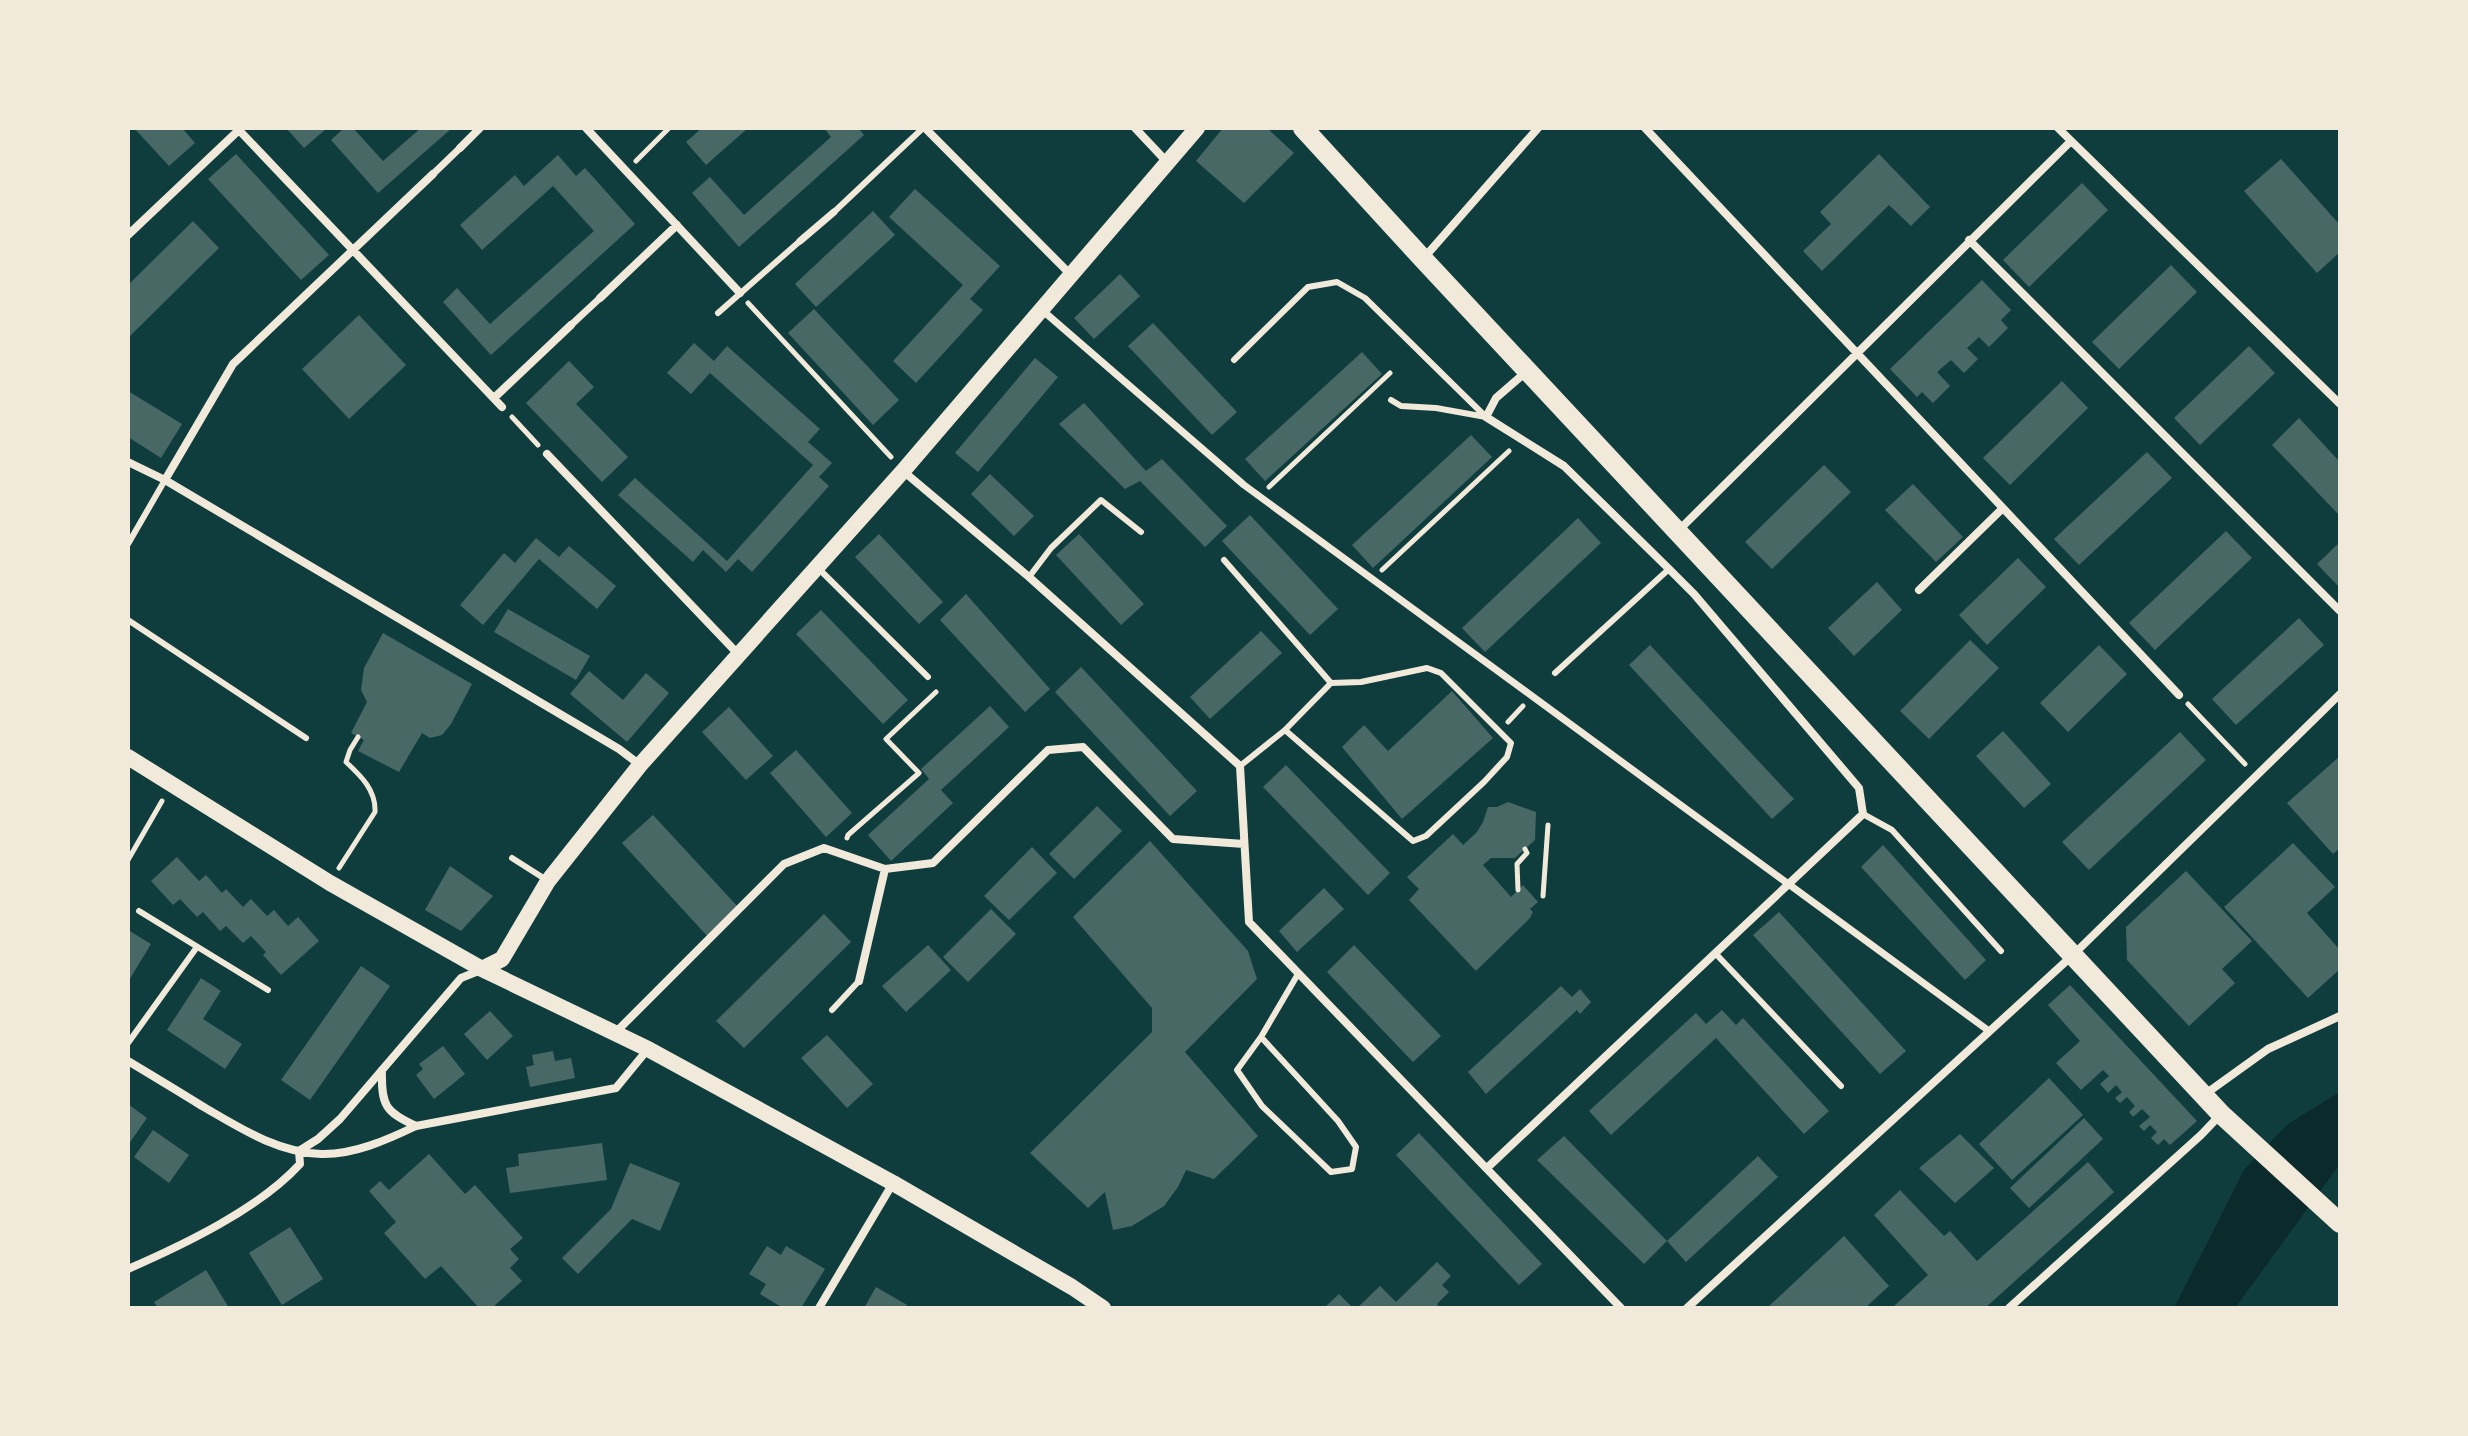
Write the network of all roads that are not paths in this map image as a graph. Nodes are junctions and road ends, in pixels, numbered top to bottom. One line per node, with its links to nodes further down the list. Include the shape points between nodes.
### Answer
1 (480, 128): 12 (street)
2 (586, 128): 16 (street)
3 (924, 128): 15 (lane); 22 (street)
4 (1135, 128): 13 (street)
5 (1197, 128): 13 (main road)
6 (1303, 128): 21 (main road)
7 (1538, 128): 21 (street)
8 (1645, 128): 28 (street)
9 (2058, 128): 11 (street)
10 (240, 129): 17 (street); 20 (street)
11 (2071, 141): 18 (street); 33 (street)
12 (460, 148): 14 (street)
13 (1167, 162): 22 (main road)
14 (433, 174): 20 (street)
15 (834, 212): 19 (street)
16 (677, 225): 23 (street); 24 (street)
17 (128, 235)
18 (1969, 240): 28 (street); 49 (street)
19 (800, 241): 23 (lane)
20 (353, 250): 31 (street); 39 (street, via 233,364)
21 (1423, 259): 30 (main road)
22 (1072, 276): 25 (main road)
23 (740, 293): 26 (lane)
24 (600, 298): 27 (street)
25 (1042, 310): 38 (main road); 67 (street, via 1259,496)
26 (718, 313)
27 (571, 325): 31 (street)
28 (1856, 352): 40 (street); 41 (street)
29 (1234, 360): 35 (lane, via 1308,287 1337,282 1365,298)
30 (1527, 371): 35 (street, via 1496,398); 41 (main road)
31 (494, 398): 34 (street)
32 (1391, 400): 35 (lane, via 1401,406)
33 (2340, 404)
34 (502, 407)
35 (1486, 417): 46 (street, via 1564,466)
36 (547, 454): 51 (street)
37 (128, 462): 39 (street)
38 (903, 471): 45 (main road); 47 (street)
39 (165, 480): 43 (lane); 60 (street)
40 (2003, 508): 48 (street); 56 (street)
41 (1677, 531): 72 (main road)
42 (1141, 532): 47 (lane, via 1101,500)
43 (128, 544)
44 (1224, 560): 54 (lane)
45 (817, 566): 51 (main road); 53 (lane)
46 (1669, 569): 52 (lane); 62 (street, via 1859,788)
47 (1029, 577): 61 (street)
48 (1919, 590)
49 (2340, 611)
50 (128, 620): 58 (lane)
51 (739, 655): 60 (main road)
52 (1555, 673)
53 (928, 677)
54 (1331, 683): 57 (lane); 57 (lane, via 1427,668 1441,673 1511,743 1507,757 1426,836 1413,841)
55 (2340, 694): 72 (street)
56 (2179, 695)
57 (1285, 730): 61 (lane)
58 (306, 738)
59 (128, 757): 73 (main road, via 330,883)
60 (640, 765): 66 (main road)
61 (1240, 766): 63 (street)
62 (1863, 814): 67 (street); 70 (lane, via 1892,830)
63 (1244, 844): 65 (street, via 1173,839 1083,747 1048,750 933,863); 74 (street, via 1249,922)
64 (512, 858): 66 (lane)
65 (885, 869): 75 (street); 80 (street, via 824,848 784,864)
66 (548, 881): 73 (main road, via 502,959)
67 (1789, 885): 71 (street); 79 (street)
68 (139, 911): 69 (lane)
69 (197, 947): 76 (lane); 82 (lane)
70 (2001, 951)
71 (1716, 954): 86 (lane); 91 (street)
72 (2074, 954): 79 (street); 87 (main road)
73 (482, 969): 80 (main road); 85 (street, via 461,978)
74 (1298, 974): 81 (lane); 91 (street)
75 (859, 981): 77 (lane)
76 (268, 990)
77 (832, 1010)
78 (2340, 1016): 87 (street, via 2268,1049)
79 (1989, 1031): 95 (street)
80 (615, 1033): 83 (main road)
81 (1261, 1037): 81 (lane, via 1356,1147 1352,1169 1331,1172 1262,1106 1237,1070)
82 (128, 1043)
83 (648, 1049): 89 (street, via 616,1088); 92 (main road)
84 (128, 1061): 90 (street, via 258,1139)
85 (382, 1070): 89 (street, via 383,1098 393,1115); 90 (street, via 340,1119)
86 (1841, 1086)
87 (2204, 1095): 88 (main road)
88 (2221, 1114): 93 (main road); 100 (street)
89 (416, 1126): 90 (street, via 352,1150)
90 (299, 1151): 94 (street, via 300,1164 283,1183 180,1247)
91 (1487, 1168): 98 (street)
92 (893, 1183): 96 (street); 97 (main road)
93 (2340, 1223)
94 (128, 1269)
95 (1696, 1304): 99 (street)
96 (819, 1308)
97 (1103, 1308)
98 (1621, 1308)
99 (1687, 1308)
100 (2009, 1308)

